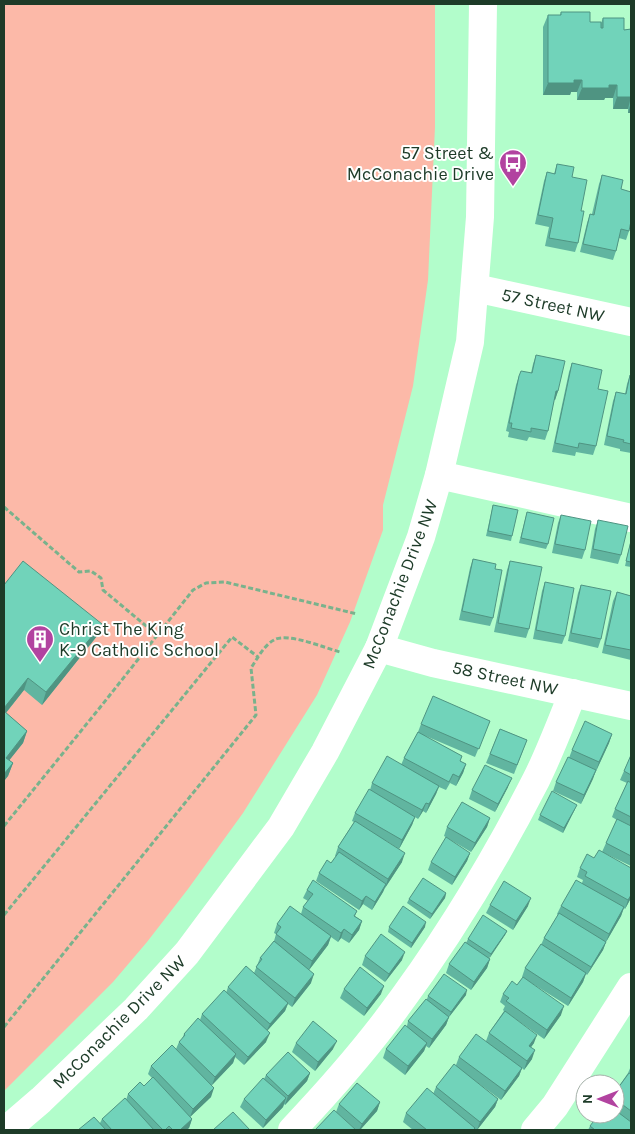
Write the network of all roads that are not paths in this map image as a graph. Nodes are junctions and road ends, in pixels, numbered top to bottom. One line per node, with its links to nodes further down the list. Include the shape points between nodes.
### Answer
1 (483, 4): 2 (street, McConachie Drive NW, via 480,217)
2 (475, 288): 3 (street, 57 Street NW); 4 (street, McConachie Drive NW, via 470,342)
3 (631, 322)
4 (439, 475): 5 (street); 6 (street, McConachie Drive NW, via 421,537)
5 (631, 518)
6 (379, 648): 7 (street, 58 Street NW); 10 (street, McConachie Drive NW, via 325,752 281,827 187,953 136,1009)
7 (573, 693): 8 (street, 58 Street NW); 11 (street, via 537,778 501,846 445,936 386,1021)
8 (631, 706)
9 (631, 987): 12 (street, via 555,1106)
10 (6, 1130)
11 (292, 1130)
12 (535, 1130)

